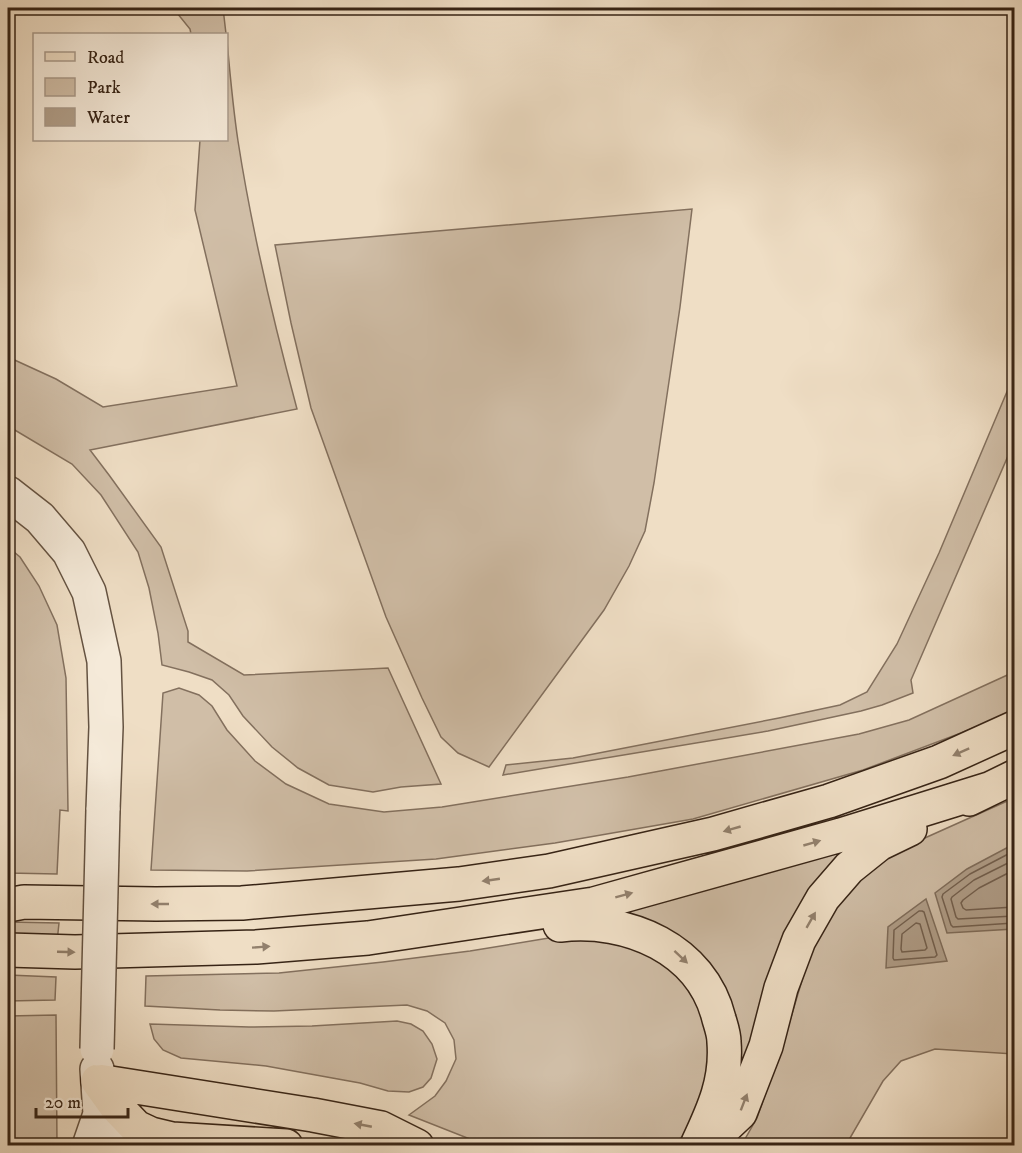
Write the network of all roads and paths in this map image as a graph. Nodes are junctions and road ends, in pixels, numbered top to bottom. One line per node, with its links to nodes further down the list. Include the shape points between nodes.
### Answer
1 (8, 493): 7 (street, bridge, via 40,518 69,552 89,592 104,661)
2 (1014, 728): 4 (main road, one-way to 4, via 939,762 828,801 713,834 549,871 459,884 242,903)
3 (1002, 783): 5 (main road, one-way to 3, via 594,904 841,835); 15 (main road, one-way to 3, via 740,1113 799,940 823,898 849,868 879,844)
4 (13, 901)
5 (484, 921): 6 (main road, one-way to 5, via 255,947 368,938); 14 (main road, one-way to 14, via 526,929 610,925 644,935 673,950 697,972 715,1004 724,1041 723,1076 716,1104)
6 (8, 950)
7 (98, 1081): 8 (street); 9 (main road, via 136,1127 151,1134); 13 (main road, one-way to 7, via 381,1128)
8 (100, 1114): 10 (street); 11 (street)
9 (237, 1144): 12 (main road)
10 (89, 1146)
11 (121, 1146)
12 (286, 1146)
13 (417, 1146)
14 (697, 1146)
15 (705, 1146)

